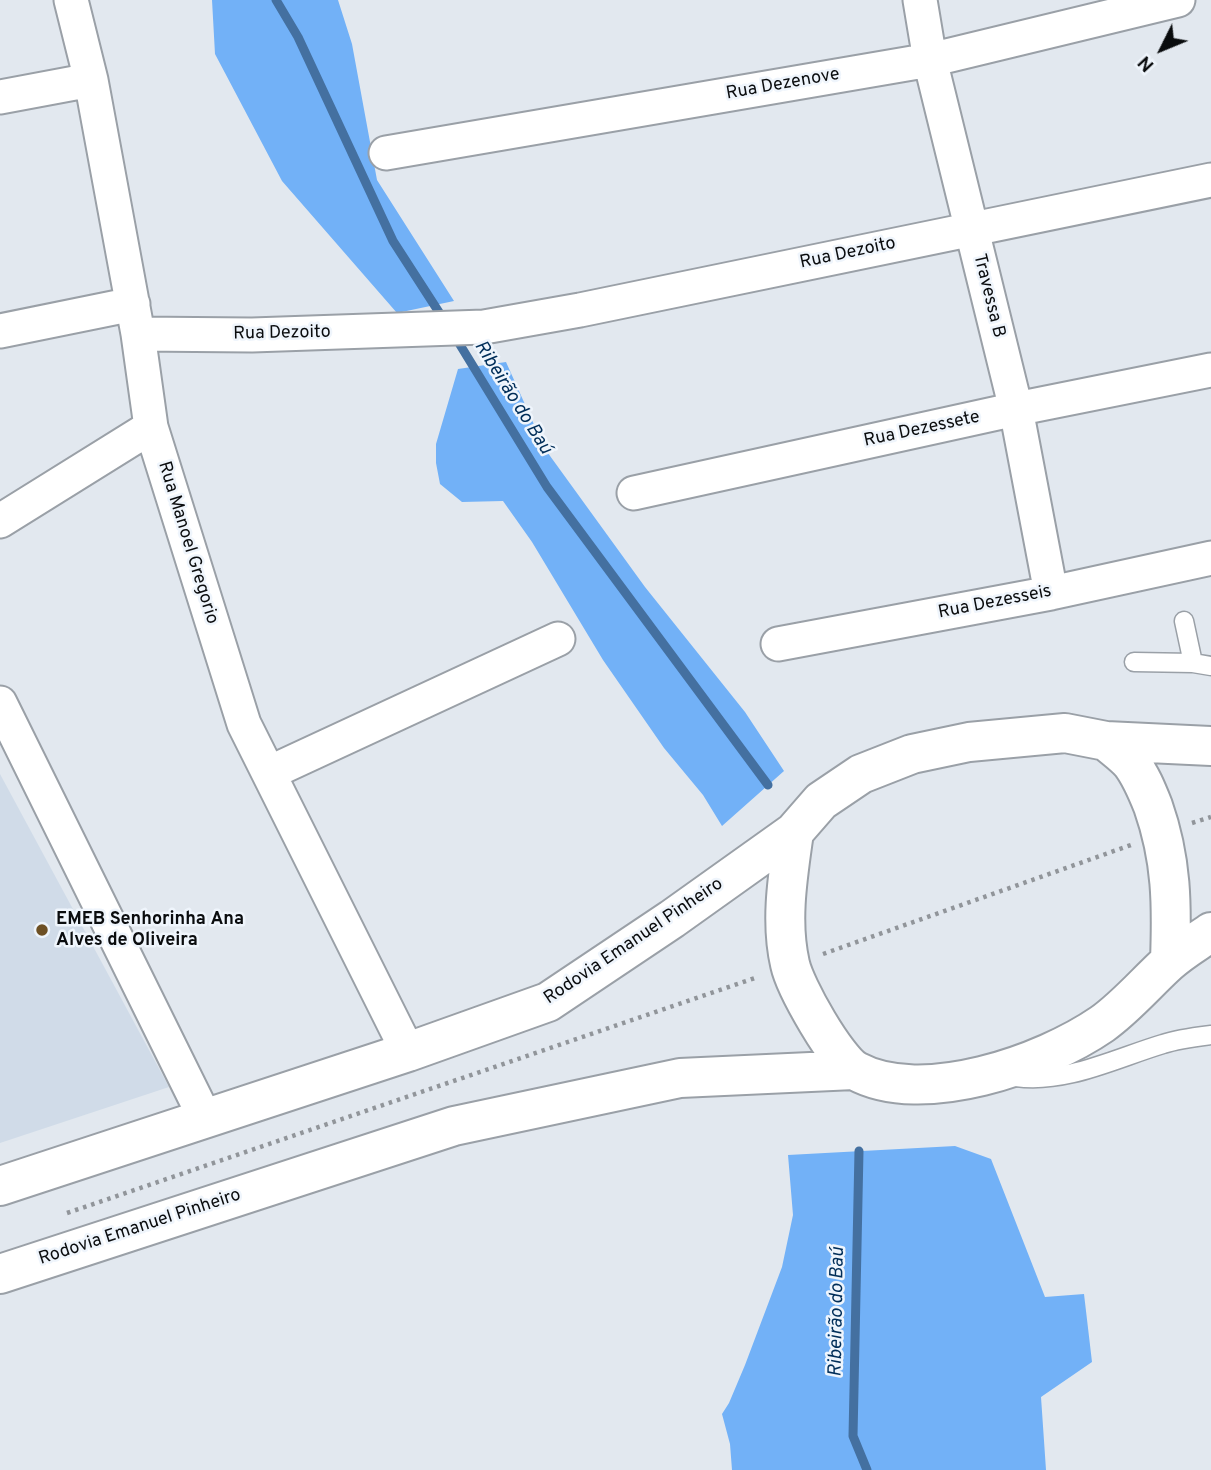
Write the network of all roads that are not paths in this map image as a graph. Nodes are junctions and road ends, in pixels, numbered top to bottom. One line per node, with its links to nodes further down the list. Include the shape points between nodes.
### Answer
1 (71, 0): 5 (street, Rua Manoel Gregorio)
2 (920, 0): 4 (street, Travessa B)
3 (1178, 0): 4 (street, Rua Dezenove)
4 (930, 60): 7 (street, Rua Dezenove); 9 (street, Travessa B)
5 (91, 80): 6 (street); 10 (street, Rua Manoel Gregorio)
6 (0, 97)
7 (386, 153)
8 (1211, 180): 9 (street, Rua Dezoito)
9 (971, 229): 10 (street, Rua Dezoito, via 484,327 252,335); 13 (street, Travessa B)
10 (136, 319): 11 (street, Rua Dezoito); 14 (street, Rua Manoel Gregorio)
11 (0, 331)
12 (1211, 370): 13 (street, Rua Dezessete)
13 (1016, 409): 15 (street, Rua Dezessete); 18 (street, Travessa B)
14 (151, 427): 16 (street); 28 (street, Rua Manoel Gregorio, via 244,724)
15 (634, 493)
16 (0, 521)
17 (1211, 558): 18 (street, Rua Dezesseis)
18 (1051, 593): 21 (street, Rua Dezesseis)
19 (1184, 621): 23 (lane)
20 (558, 639): 28 (street)
21 (778, 644)
22 (1134, 662): 23 (lane)
23 (1193, 663): 24 (lane)
24 (1211, 666)
25 (0, 703): 36 (street)
26 (1106, 741): 27 (main road, Rodovia Emanuel Pinheiro); 29 (main road, Rodovia Emanuel Pinheiro, via 1065,733 969,742 912,754 861,774 821,801); 31 (main road, via 1130,762 1145,786 1163,833 1172,898)
27 (1211, 746)
28 (269, 773): 33 (street, Rua Manoel Gregorio)
29 (794, 832): 33 (main road, Rodovia Emanuel Pinheiro, via 548,1002); 34 (main road, via 786,895 790,966 809,1008)
30 (1211, 932): 31 (main road)
31 (1170, 961): 35 (main road, via 1102,1024 1057,1050)
32 (1211, 1035): 35 (lane, via 1165,1043 1043,1078)
33 (408, 1052): 36 (main road, Rodovia Emanuel Pinheiro)
34 (854, 1070): 35 (main road, via 886,1081 925,1085); 38 (main road, Rodovia Emanuel Pinheiro, via 680,1078 454,1126)
35 (1003, 1072)
36 (205, 1118): 37 (main road, Rodovia Emanuel Pinheiro)
37 (0, 1186)
38 (0, 1274)

